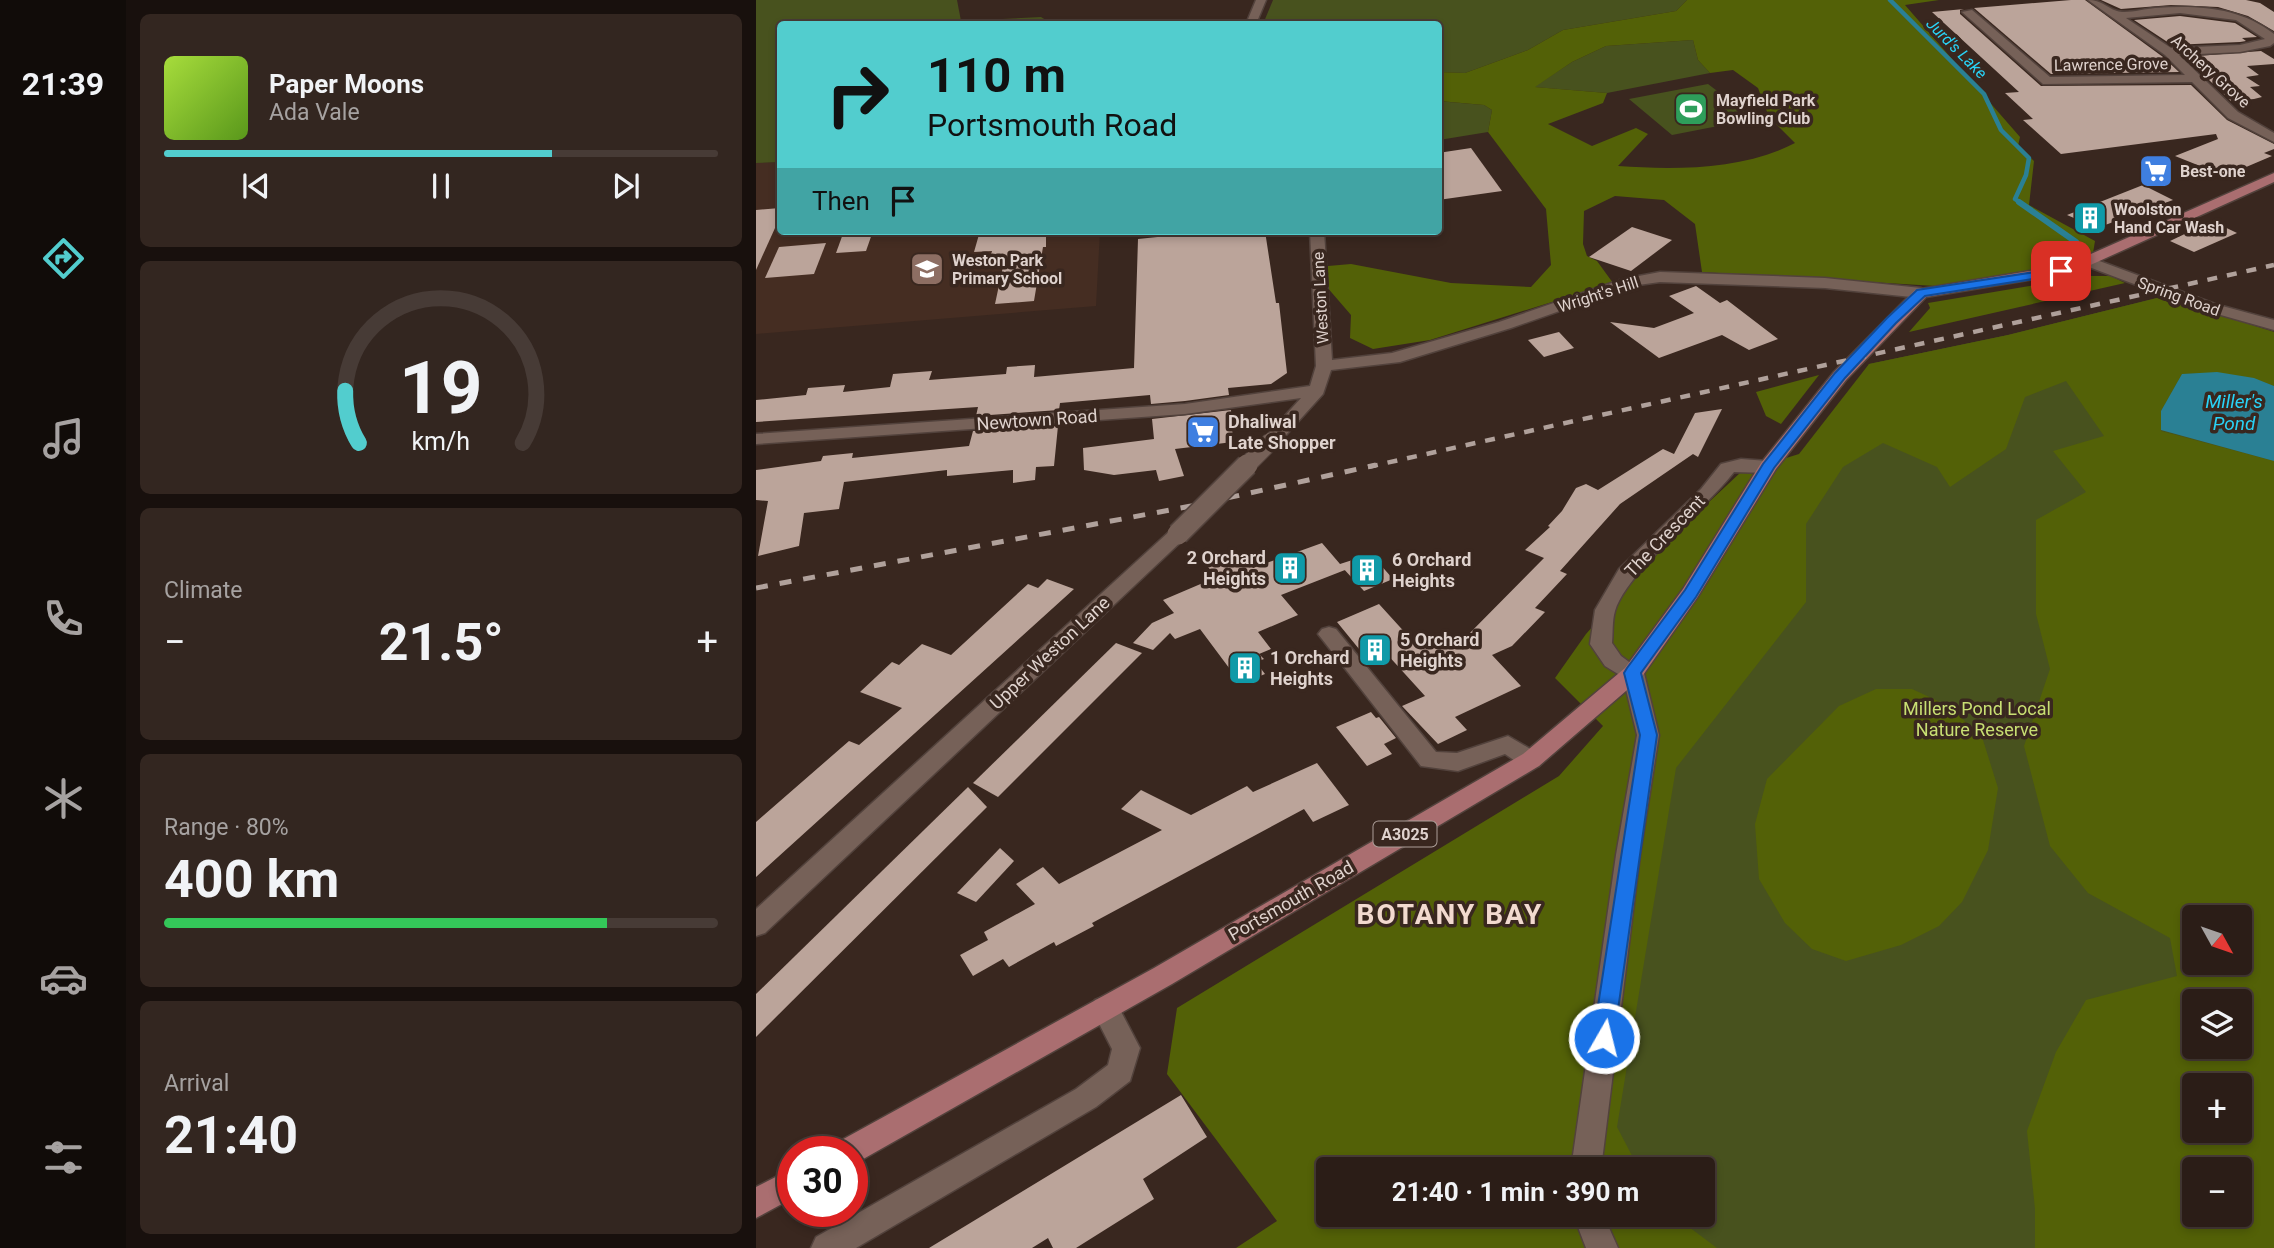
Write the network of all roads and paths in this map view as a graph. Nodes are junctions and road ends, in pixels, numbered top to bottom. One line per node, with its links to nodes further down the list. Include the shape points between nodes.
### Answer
1 (1261, 0): 5 (street)
2 (2093, 0): 4 (street, Archery Grove)
3 (1968, 12): 7 (street, Lawrence Grove, via 2047,81)
4 (2119, 15): 6 (street, Archery Grove); 6 (street, via 2218,9 2243,17 2273,38 2268,44 2254,46)
5 (1252, 21)
6 (2169, 52): 7 (street, Archery Grove)
7 (2196, 78): 8 (street, Archery Grove, via 2233,115)
8 (2274, 138)
9 (2274, 177): 11 (main road)
10 (1317, 235): 14 (street, Weston Lane)
11 (2086, 261): 12 (main road, via 2061,271); 13 (street, Spring Road, via 2209,307)
12 (1921, 293): 14 (street, Wright's Hill, via 1825,283 1660,277 1628,282 1505,326 1395,358); 17 (main road, Portsmouth Road / A3025, via 1840,376)
13 (2274, 325)
14 (1324, 366): 15 (street, Upper Weston Lane)
15 (1317, 390): 16 (street, Newtown Road, via 1185,409); 21 (street, Upper Weston Lane, bridge, via 1178,534)
16 (756, 439)
17 (1768, 467): 19 (main road, Portsmouth Road / A3025, via 1690,593); 19 (street, The Crescent, via 1728,468 1626,574 1605,610 1601,645 1613,661)
18 (1329, 634): 20 (street, via 1429,760 1458,762 1508,744)
19 (1633, 673): 20 (main road, Portsmouth Road / A3025); 24 (street, via 1648,735)
20 (1531, 760): 22 (main road, Portsmouth Road / A3025)
21 (756, 925)
22 (1105, 1008): 23 (main road, Portsmouth Road / A3025); 28 (street, via 1126,1048 1120,1072 1086,1098)
23 (868, 1141)
24 (1588, 1157)
25 (777, 1191): 26 (main road)
26 (756, 1203)
27 (1593, 1227): 29 (street)
28 (827, 1248)
29 (1602, 1248)

